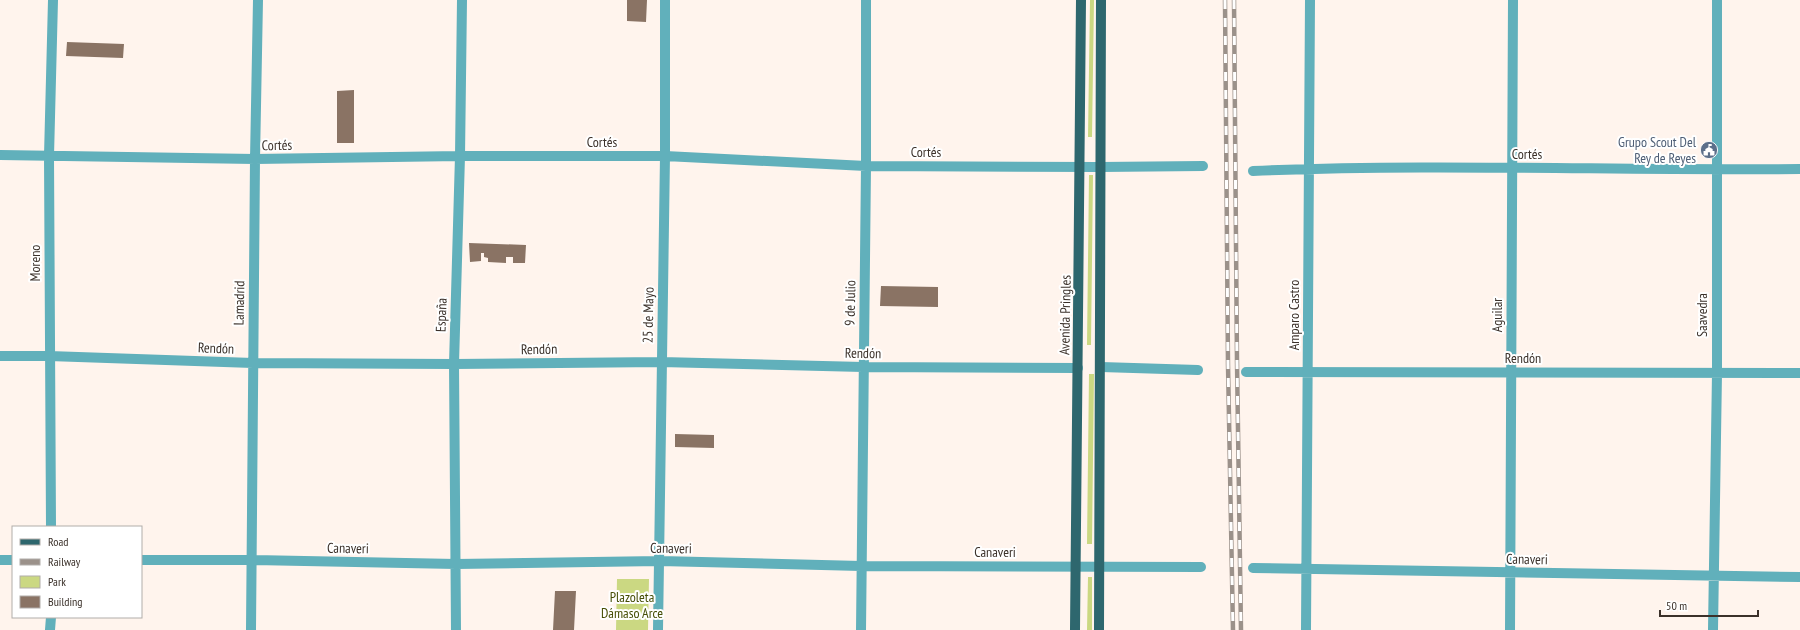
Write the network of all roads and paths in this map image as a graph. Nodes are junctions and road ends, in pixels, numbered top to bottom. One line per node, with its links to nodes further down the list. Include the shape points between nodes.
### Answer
1 (53, 0): 12 (street, Moreno)
2 (258, 0): 15 (street, Lamadrid)
3 (462, 0): 13 (street, España)
4 (665, 0): 14 (street, 25 de Mayo)
5 (866, 0): 16 (street, 9 de Julio)
6 (1081, 0): 18 (main road, Avenida Pringles)
7 (1101, 0): 19 (main road)
8 (1310, 0): 21 (street, Amparo Castro)
9 (1513, 0): 20 (street, Aguilar)
10 (1717, 0): 22 (street, Saavedra)
11 (0, 155): 12 (street, Cortés)
12 (49, 156): 15 (street, Cortés); 26 (street, Moreno)
13 (460, 156): 14 (street, Cortés); 15 (street, Cortés); 29 (street, España)
14 (665, 156): 16 (street, Cortés); 27 (street, 25 de Mayo)
15 (255, 159): 28 (street, Lamadrid)
16 (866, 166): 18 (street, Cortés); 30 (street, 9 de Julio)
17 (1203, 166): 19 (street, Cortés)
18 (1080, 167): 19 (street, Cortés); 32 (main road, Avenida Pringles)
19 (1100, 167): 31 (main road)
20 (1512, 168): 21 (street, Cortés); 22 (street, Cortés); 36 (street, Aguilar)
21 (1308, 169): 24 (street, Cortés); 34 (street, Amparo Castro)
22 (1716, 170): 23 (street, Cortés); 37 (street, Saavedra)
23 (1800, 170)
24 (1253, 171)
25 (0, 356): 26 (street, Rendón)
26 (49, 356): 28 (street, Rendón); 39 (street, Moreno)
27 (661, 362): 29 (street, Rendón); 30 (street, Rendón); 44 (street, 25 de Mayo)
28 (252, 363): 29 (street, Rendón); 43 (street, Lamadrid)
29 (454, 364): 45 (street, España)
30 (863, 367): 32 (street, Rendón); 46 (street, 9 de Julio)
31 (1101, 367): 33 (street); 48 (main road)
32 (1078, 368): 47 (main road, Avenida Pringles)
33 (1198, 370)
34 (1308, 371): 35 (street, Rendón); 36 (street, Rendón); 51 (street, Amparo Castro)
35 (1246, 372)
36 (1511, 372): 37 (street, Rendón); 52 (street, Aguilar)
37 (1716, 372): 38 (street, Rendón); 53 (street, Saavedra)
38 (1800, 373)
39 (51, 526)
40 (0, 560): 41 (street)
41 (12, 560)
42 (142, 560): 43 (street, Canaveri)
43 (252, 560): 45 (street, Canaveri); 57 (street, Lamadrid)
44 (660, 561): 45 (street, Canaveri); 46 (street, Canaveri); 59 (street, 25 de Mayo)
45 (456, 564): 58 (street, España)
46 (861, 566): 47 (street, Canaveri); 60 (street, 9 de Julio)
47 (1076, 566): 48 (street, Canaveri); 61 (main road, Avenida Pringles)
48 (1100, 566): 49 (street, Canaveri); 62 (main road)
49 (1201, 567)
50 (1253, 568): 51 (street, Canaveri)
51 (1306, 569): 52 (street, Canaveri); 63 (street, Amparo Castro)
52 (1511, 573): 53 (street, Canaveri); 64 (street, Aguilar)
53 (1714, 576): 54 (street, Canaveri); 65 (street, Saavedra)
54 (1800, 577)
55 (50, 618): 56 (street)
56 (50, 630)
57 (251, 630)
58 (456, 630)
59 (658, 630)
60 (861, 630)
61 (1075, 630)
62 (1099, 630)
63 (1306, 630)
64 (1510, 630)
65 (1713, 630)

